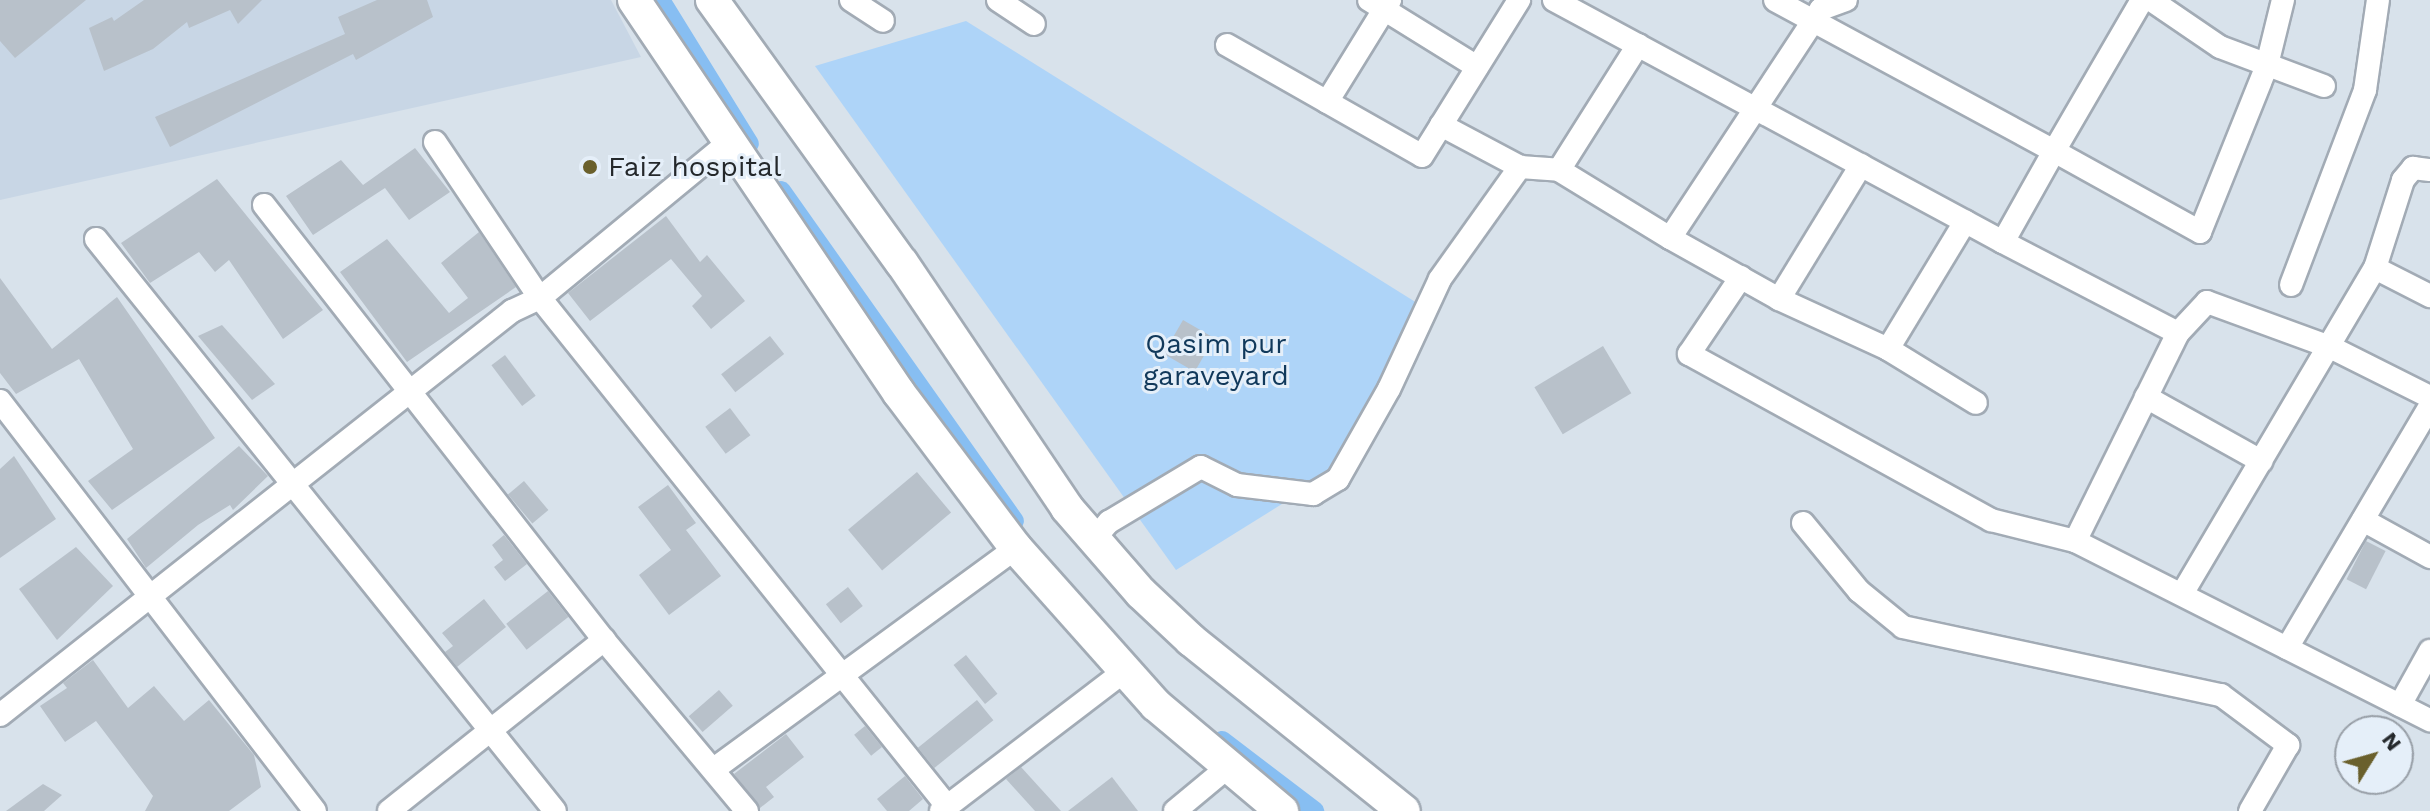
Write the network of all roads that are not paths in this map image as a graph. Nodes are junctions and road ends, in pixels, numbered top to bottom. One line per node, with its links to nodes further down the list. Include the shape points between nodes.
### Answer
1 (634, 0): 26 (main road)
2 (712, 0): 56 (main road, via 902,263 1067,508)
3 (1519, 0): 20 (street)
4 (1554, 0): 18 (street)
5 (1775, 0): 14 (street)
6 (1846, 0): 14 (street, via 1821,9)
7 (2142, 0): 27 (street)
8 (2151, 0): 19 (street, via 2220,47)
9 (2283, 0): 19 (street)
10 (2378, 0): 39 (street, via 2365,90)
11 (856, 1): 15 (street)
12 (1005, 2): 16 (street)
13 (1381, 3): 20 (street); 22 (street)
14 (1813, 20): 23 (street); 27 (street)
15 (883, 21)
16 (1034, 24)
17 (1227, 45): 22 (street)
18 (1638, 45): 23 (street); 30 (street)
19 (2267, 65): 21 (street); 27 (street, via 2200,232)
20 (1477, 67): 24 (street)
21 (2324, 86)
22 (1327, 102): 24 (street, via 1422,156)
23 (1756, 107): 28 (street); 34 (street)
24 (1441, 125): 29 (street)
25 (435, 142): 41 (street)
26 (728, 143): 41 (street); 58 (main road, via 899,393)
27 (2054, 151): 36 (street)
28 (1861, 165): 33 (street); 42 (street)
29 (1520, 167): 30 (street); 56 (street, via 1440,279 1389,389 1338,479 1313,494 1237,485 1201,467 1109,522)
30 (1559, 170): 34 (street)
31 (2430, 170): 37 (street, via 2413,168 2403,180)
32 (264, 205): 46 (street)
33 (1965, 222): 36 (street); 45 (street)
34 (1670, 238): 38 (street)
35 (96, 239): 53 (street)
36 (2003, 242): 43 (street)
37 (2375, 268): 40 (street); 44 (street)
38 (1741, 277): 42 (street); 57 (street, via 1689,354 1991,520)
39 (2291, 285)
40 (2430, 296)
41 (540, 298): 46 (street, via 512,311); 66 (street)
42 (1779, 299): 45 (street)
43 (2178, 333): 44 (street, via 2207,302); 47 (street)
44 (2330, 347): 48 (street); 52 (street)
45 (1888, 349): 50 (street)
46 (410, 392): 53 (street); 62 (street)
47 (2146, 397): 52 (street); 57 (street)
48 (2430, 397)
49 (0, 401): 60 (street)
50 (1976, 403)
51 (2430, 406): 54 (street)
52 (2261, 461): 61 (street)
53 (292, 484): 60 (street); 70 (street)
54 (2363, 520): 59 (street); 63 (street)
55 (1803, 523): 81 (street, via 1859,591 1903,627 2221,695 2288,745)
56 (1094, 539): 80 (main road, via 1191,640)
57 (2075, 541): 61 (street)
58 (1016, 548): 65 (main road); 66 (street)
59 (2430, 557)
60 (152, 594): 68 (street); 74 (street)
61 (2182, 594): 63 (street)
62 (604, 640): 70 (street); 72 (street)
63 (2287, 648): 67 (street)
64 (2430, 651): 67 (street)
65 (1125, 671): 71 (main road); 73 (street)
66 (841, 673): 72 (street); 73 (street)
67 (2400, 705): 69 (street)
68 (0, 715)
69 (2430, 720)
70 (490, 730): 75 (street); 76 (street)
71 (1228, 767): 78 (street); 79 (main road)
72 (714, 769): 77 (street)
73 (944, 809)
74 (315, 811)
75 (389, 811)
76 (555, 811)
77 (747, 811)
78 (1175, 811)
79 (1282, 811)
80 (1404, 811)
81 (2250, 811)

